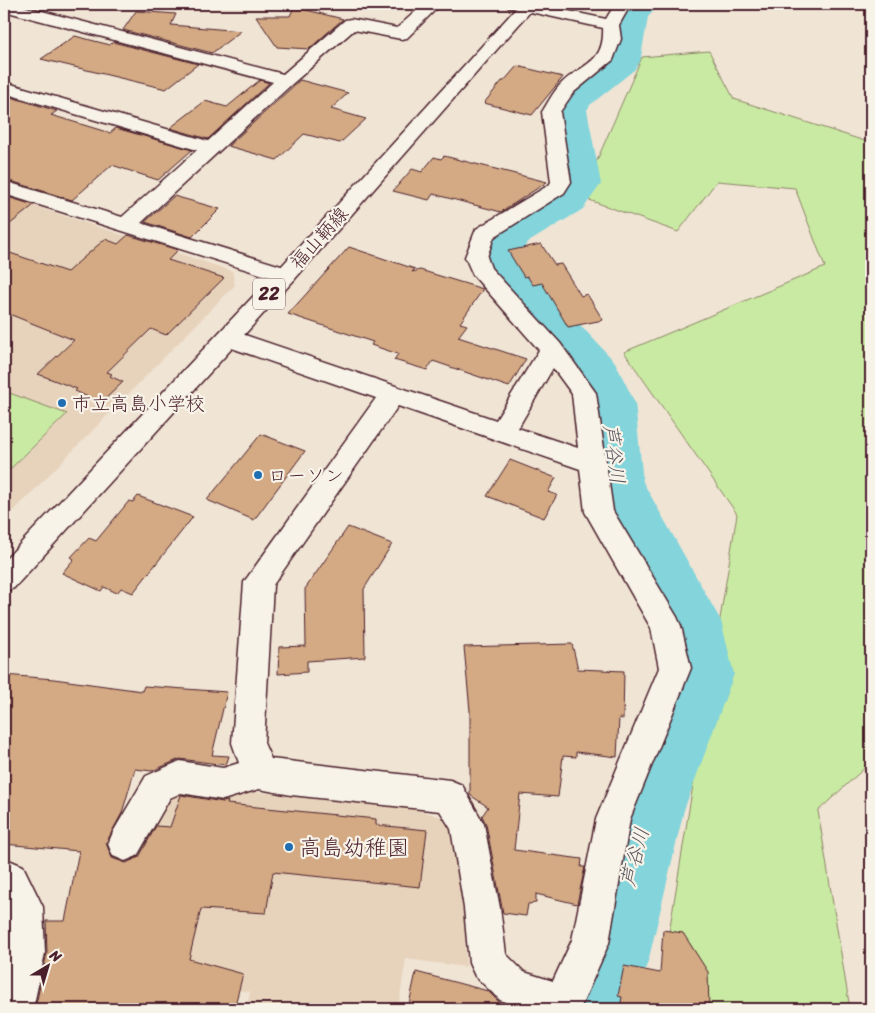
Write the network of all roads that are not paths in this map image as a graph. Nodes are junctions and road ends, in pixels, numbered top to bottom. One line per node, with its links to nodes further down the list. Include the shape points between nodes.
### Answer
1 (433, 4): 5 (street, via 401,34 352,24)
2 (523, 5): 4 (street); 10 (street, 福山鞆線 / 22)
3 (4, 6): 5 (street)
4 (617, 14): 12 (street, via 604,60 566,89 551,112 562,182 557,190 484,234 476,257 481,270)
5 (286, 80): 7 (street)
6 (4, 87): 7 (street)
7 (212, 148): 9 (street)
8 (4, 187): 9 (street)
9 (125, 226): 10 (street)
10 (286, 275): 11 (street, 福山鞆線 / 22)
11 (228, 338): 13 (street); 16 (street, 福山鞆線 / 22)
12 (552, 348): 14 (street); 15 (street, via 584,394)
13 (392, 395): 14 (street); 17 (street, via 259,582 248,743)
14 (502, 433): 15 (street)
15 (592, 464): 20 (street, via 600,512 666,626 675,668 613,819 590,944)
16 (4, 580)
17 (259, 773): 18 (street, via 223,784 180,777 158,787); 20 (street, via 450,796 467,824 488,963 513,987)
18 (125, 844)
19 (4, 876): 21 (street, via 10,879 25,908 26,952)
20 (561, 1006)
21 (14, 1009)

